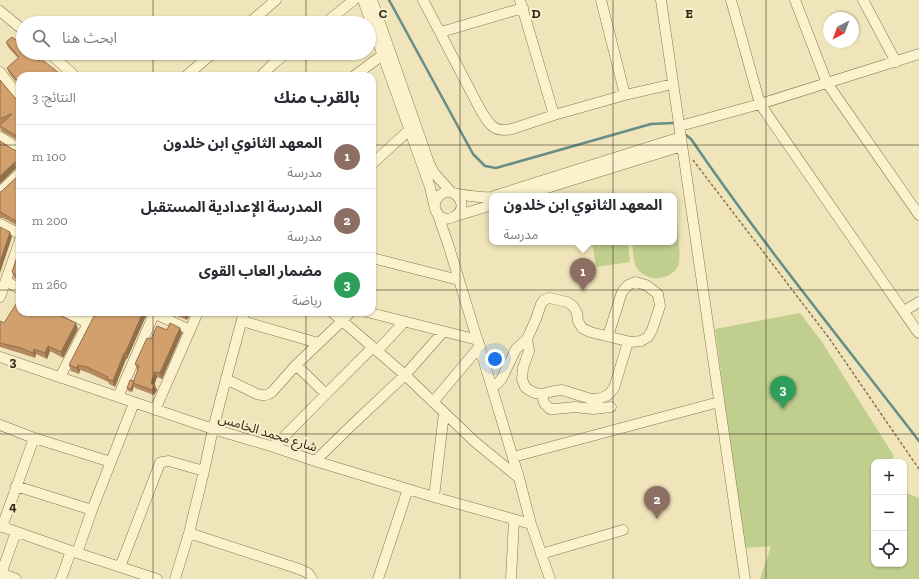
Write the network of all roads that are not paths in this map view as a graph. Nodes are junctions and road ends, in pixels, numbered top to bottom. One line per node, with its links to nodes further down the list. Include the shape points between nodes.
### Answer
1 (276, 0): 13 (street)
2 (354, 0): 14 (street)
3 (363, 0): 15 (street)
4 (372, 0): 19 (street)
5 (423, 0): 18 (street)
6 (601, 0): 35 (street)
7 (661, 0): 33 (street)
8 (731, 0): 36 (street)
9 (795, 0): 32 (street)
10 (863, 0): 26 (street)
11 (522, 4): 18 (street); 37 (street)
12 (0, 11): 16 (street)
13 (257, 16)
14 (334, 16)
15 (370, 16)
16 (16, 24)
17 (376, 29): 19 (street)
18 (441, 32): 37 (street, via 480,109 494,127 500,130 512,129)
19 (386, 52): 25 (street); 39 (street); 46 (street, via 429,163 434,173)
20 (919, 54): 26 (street)
21 (57, 60): 28 (street)
22 (205, 60): 29 (street)
23 (278, 60): 30 (street)
24 (375, 60): 31 (street)
25 (376, 60)
26 (896, 62): 32 (street)
27 (0, 72): 34 (street)
28 (70, 72)
29 (191, 72)
30 (265, 72)
31 (359, 72)
32 (827, 83): 36 (street); 52 (street)
33 (673, 84): 35 (street); 38 (street)
34 (16, 93)
35 (624, 95): 37 (street)
36 (760, 104): 38 (street); 64 (street)
37 (554, 115)
38 (680, 126): 41 (street)
39 (409, 130): 43 (street); 51 (street)
40 (0, 137): 42 (street)
41 (682, 142): 47 (street); 48 (street); 96 (street)
42 (16, 147)
43 (376, 160)
44 (16, 176): 45 (street)
45 (0, 192)
46 (453, 193): 49 (street); 51 (street, via 442,193 436,200); 53 (street, via 462,205)
47 (504, 193)
48 (530, 193)
49 (489, 196)
50 (489, 206): 53 (street)
51 (436, 210): 53 (street, via 440,216 447,219); 56 (street)
52 (919, 215)
53 (455, 217): 56 (street, via 449,229)
54 (0, 224): 55 (street)
55 (16, 232)
56 (449, 247): 59 (street)
57 (16, 252): 60 (street)
58 (376, 259): 59 (street)
59 (459, 280): 84 (street)
60 (6, 282): 61 (street); 62 (street)
61 (16, 287)
62 (0, 295)
63 (919, 302): 64 (street)
64 (904, 311): 79 (street)
65 (376, 314): 75 (street)
66 (74, 316): 76 (street)
67 (92, 316): 76 (street)
68 (151, 316): 94 (street)
69 (161, 316): 77 (street)
70 (196, 316): 77 (street)
71 (337, 316): 74 (street)
72 (346, 316): 74 (street)
73 (243, 317): 83 (street); 90 (street)
74 (342, 320): 83 (street); 85 (street)
75 (404, 322): 78 (street); 85 (street)
76 (88, 323): 89 (street)
77 (190, 330): 99 (street)
78 (443, 332): 84 (street); 88 (street)
79 (919, 333)
80 (608, 336): 81 (street, via 582,328 573,306 549,298 541,304); 82 (street); 82 (street, via 622,292 635,282 646,285 658,294 660,306 648,337 641,341)
81 (527, 339): 91 (street, via 516,349 501,380); 93 (street, via 529,351 522,379 529,390)
82 (628, 342): 93 (street, via 614,388 608,395 598,400 562,390)
83 (318, 343): 87 (street)
84 (479, 343): 91 (street); 95 (street)
85 (375, 349): 88 (street); 92 (street)
86 (0, 357): 89 (street, شارع محمد الخامس)
87 (296, 365): 90 (street, via 272,392 265,395 257,394); 92 (street)
88 (405, 375): 95 (street); 106 (street)
89 (60, 377): 94 (street, شارع محمد الخامس)
90 (226, 379): 102 (street)
91 (492, 388): 105 (street)
92 (326, 394): 104 (street)
93 (542, 394): 98 (street, via 548,407 569,402 584,408)
94 (118, 397): 97 (street, شارع محمد الخامس)
95 (433, 402): 100 (street)
96 (719, 402): 105 (street); 132 (street)
97 (134, 403): 99 (street, شارع محمد الخامس); 107 (street)
98 (611, 407)
99 (155, 410): 102 (street, شارع محمد الخامس)
100 (444, 413): 109 (street); 112 (street)
101 (0, 425): 103 (street)
102 (213, 429): 104 (street, شارع محمد الخامس); 108 (street)
103 (34, 438): 107 (street); 110 (street)
104 (274, 447): 106 (street, شارع محمد الخامس)
105 (513, 458): 109 (street)
106 (315, 461): 111 (street, شارع محمد الخامس)
107 (111, 462): 113 (street)
108 (204, 471): 119 (street); 122 (street, via 169,461 160,463)
109 (519, 478): 115 (street)
110 (16, 486): 113 (street); 116 (street)
111 (408, 489): 112 (street, شارع محمد الخامس); 129 (street)
112 (434, 497): 114 (street, شارع محمد الخامس)
113 (92, 510): 120 (street)
114 (514, 520): 115 (street, شارع محمد الخامس); 130 (street)
115 (531, 524): 121 (street)
116 (1, 526): 118 (street)
117 (623, 530): 121 (street)
118 (16, 532): 120 (street); 123 (street)
119 (189, 533): 127 (street); 128 (street, via 299,569 308,573)
120 (74, 552): 122 (street); 125 (street)
121 (542, 554): 131 (street)
122 (120, 567): 126 (street)
123 (1, 574): 124 (street)
124 (16, 579)
125 (61, 579)
126 (157, 579)
127 (175, 579)
128 (312, 579)
129 (378, 579)
130 (511, 579)
131 (550, 579)
132 (745, 579)

